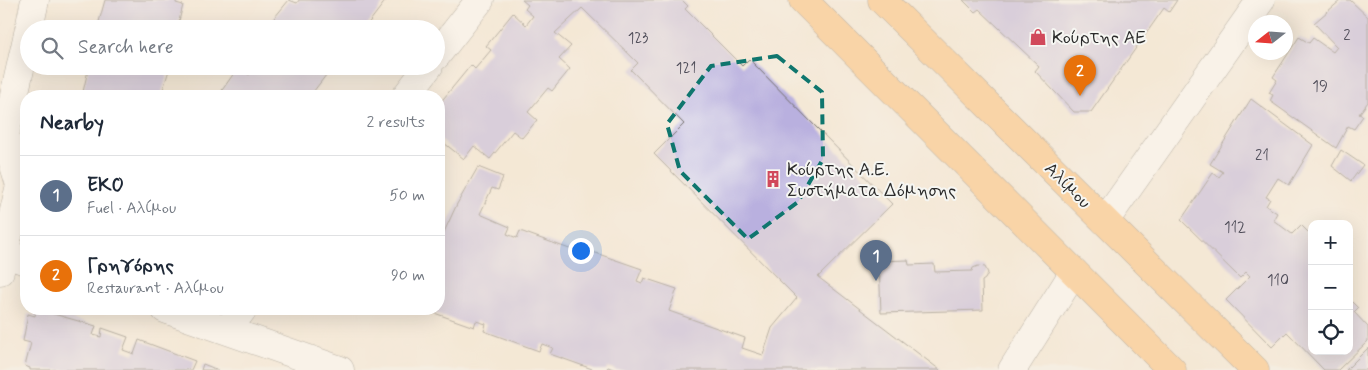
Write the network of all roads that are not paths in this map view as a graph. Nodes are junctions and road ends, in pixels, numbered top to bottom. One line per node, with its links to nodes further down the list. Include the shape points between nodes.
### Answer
1 (35, 0): 6 (street)
2 (480, 0): 7 (street)
3 (803, 0): 14 (main road)
4 (882, 0): 12 (main road, Αλίμου)
5 (1261, 0): 12 (street)
6 (31, 20)
7 (445, 45)
8 (20, 66): 11 (street)
9 (422, 75): 10 (street)
10 (411, 90)
11 (2, 139): 13 (street, via 20,185)
12 (1105, 221): 21 (main road, Αλίμου)
13 (10, 262)
14 (1074, 272): 19 (street); 20 (main road)
15 (183, 315): 17 (street)
16 (238, 315): 17 (street)
17 (227, 330): 18 (street)
18 (340, 370)
19 (1012, 370)
20 (1172, 370)
21 (1255, 370)

